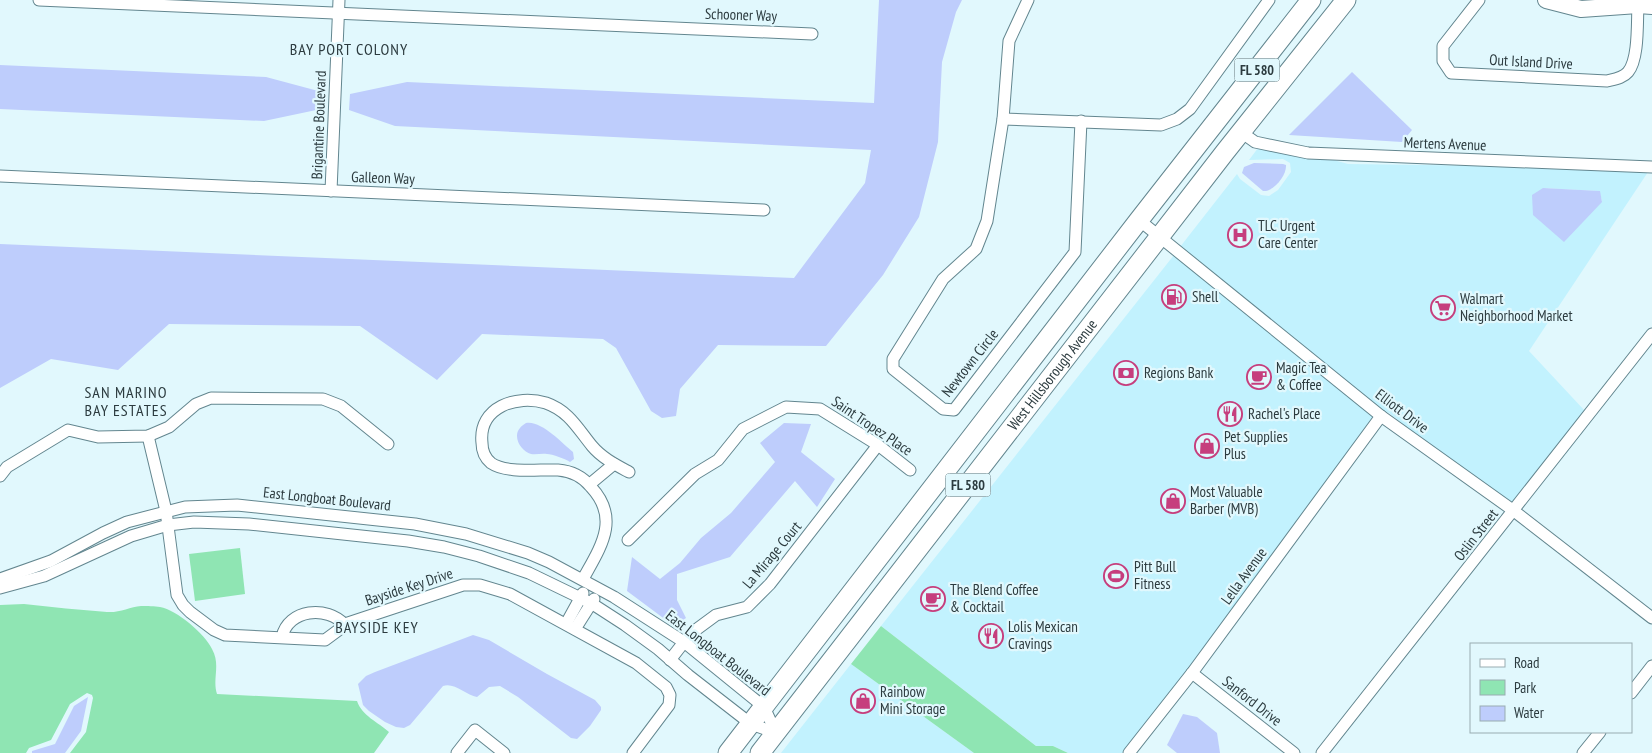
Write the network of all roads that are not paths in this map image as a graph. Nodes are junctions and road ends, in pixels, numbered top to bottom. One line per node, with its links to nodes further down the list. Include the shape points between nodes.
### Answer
1 (39, 0): 10 (street, Schooner Way)
2 (339, 0): 10 (street, Brigantine Boulevard)
3 (1028, 0): 12 (street, Newtown Circle, via 1009,41)
4 (1269, 0): 13 (street, via 1190,109 1177,119 1161,125)
5 (1311, 0): 19 (main road, West Hillsborough Avenue / FL 580)
6 (1346, 0): 14 (main road, West Hillsborough Avenue / FL 580)
7 (1479, 0): 9 (street, Out Island Drive, via 1443,46 1443,61 1450,74 1618,79 1635,61)
8 (1546, 0): 9 (street, via 1581,9)
9 (1645, 6)
10 (339, 13): 11 (street, Schooner Way); 17 (street, Brigantine Boulevard)
11 (812, 34)
12 (1003, 119): 13 (street); 13 (street, Newtown Circle, via 987,221 976,249 943,279 893,359 893,369 943,409 954,410 1075,252)
13 (1081, 121)
14 (1241, 132): 15 (street, Mertens Avenue, via 1255,142 1308,153); 20 (main road, West Hillsborough Avenue / FL 580)
15 (1652, 167)
16 (0, 176): 17 (street, Galleon Way)
17 (331, 191): 18 (street, Galleon Way)
18 (764, 210)
19 (1139, 220): 20 (street, Elliott Drive); 21 (main road, West Hillsborough Avenue / FL 580)
20 (1160, 237): 24 (main road, West Hillsborough Avenue / FL 580); 25 (street, Elliott Drive)
21 (1100, 271): 23 (main road, West Hillsborough Avenue / FL 580); 24 (main road, via 1084,310 1042,371)
22 (1652, 334): 36 (street, Oslin Street)
23 (1022, 372): 34 (main road, via 1023,393 955,483); 54 (main road, West Hillsborough Avenue / FL 580)
24 (1043, 388): 34 (main road, West Hillsborough Avenue / FL 580)
25 (1381, 416): 36 (street, Elliott Drive); 52 (street, Lella Avenue)
26 (148, 436): 27 (street, via 169,427 196,404 211,398 323,400 341,406); 32 (street, via 98,438 68,430 7,467); 35 (street, Bayside Key Drive)
27 (388, 444)
28 (878, 445): 30 (street, Saint Tropez Place); 38 (street, Saint Tropez Place, via 820,409 786,407 743,429 718,460 695,474); 49 (street, La Mirage Court, via 770,584 747,607 716,615)
29 (614, 464): 31 (street); 33 (street); 33 (street, via 593,446 568,415 546,403 531,400 514,402 498,408 487,418 481,430 482,444 491,463 512,469 560,470)
30 (910, 470)
31 (629, 472)
32 (0, 476)
33 (590, 484): 40 (street, via 601,499 606,526 602,545)
34 (950, 508): 56 (main road, West Hillsborough Avenue / FL 580)
35 (166, 511): 37 (street, Bayside Key Drive); 39 (street, East Longboat Boulevard, via 121,525 51,561); 40 (street, East Longboat Boulevard, via 204,505 237,505 415,524 506,546 549,562)
36 (1514, 511): 45 (street, Elliott Drive); 65 (street, Oslin Street)
37 (168, 525): 41 (street, via 125,538 44,576); 43 (street, via 231,522 426,544 462,551 512,567); 48 (street, Bayside Key Drive, via 177,595 186,609 214,630 225,634)
38 (628, 540)
39 (0, 579)
40 (586, 581): 42 (street, East Longboat Boulevard); 43 (street)
41 (0, 588)
42 (600, 589): 44 (street); 49 (street, East Longboat Boulevard)
43 (580, 598): 44 (street); 47 (street)
44 (591, 604): 47 (street); 50 (street, via 625,625)
45 (1652, 618)
46 (345, 625): 47 (street, Bayside Key Drive, via 467,585 480,585 510,594); 48 (street, Bayside Key Drive, via 325,640); 48 (street, via 331,614 306,612 286,627)
47 (570, 626): 60 (street, Bayside Key Drive, via 636,663 668,691 667,709)
48 (282, 637)
49 (684, 642): 50 (street, La Mirage Court); 54 (street, East Longboat Boulevard)
50 (670, 660): 55 (street)
51 (1652, 666): 53 (street)
52 (1192, 673): 63 (street, Lella Avenue); 64 (street, Sanford Drive)
53 (1632, 692)
54 (764, 707): 55 (main road, West Hillsborough Avenue / FL 580); 56 (street, East Longboat Boulevard)
55 (751, 724): 56 (street); 61 (main road, West Hillsborough Avenue / FL 580)
56 (776, 733): 62 (main road, West Hillsborough Avenue / FL 580)
57 (1599, 733): 66 (street)
58 (457, 753): 59 (street, via 475,730)
59 (504, 753)
60 (633, 753)
61 (728, 753)
62 (760, 753)
63 (1129, 753)
64 (1294, 753)
65 (1322, 753)
66 (1583, 753)

